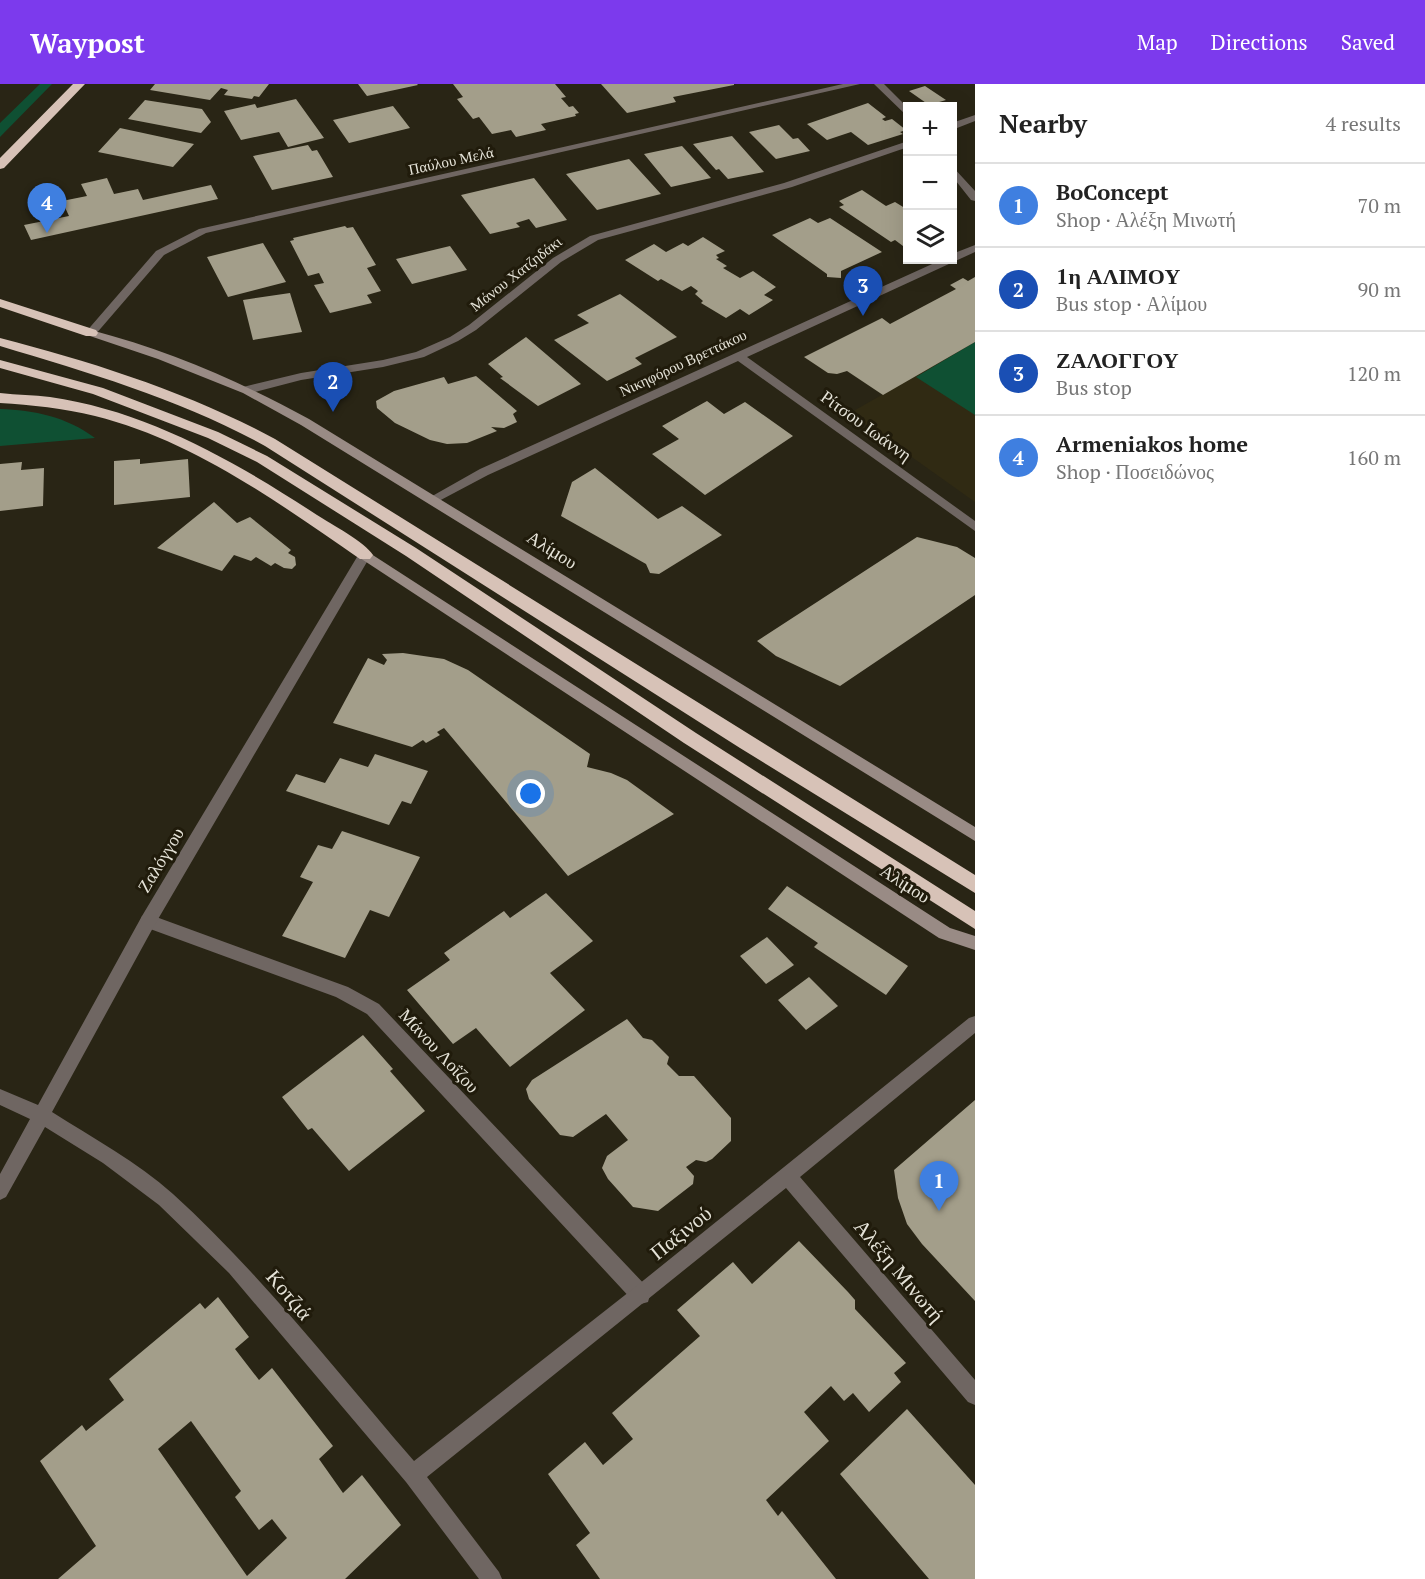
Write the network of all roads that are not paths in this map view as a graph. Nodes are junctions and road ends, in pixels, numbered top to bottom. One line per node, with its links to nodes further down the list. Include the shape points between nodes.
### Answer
1 (79, 84): 8 (highway)
2 (855, 84): 15 (street, Παύλου Μελά, via 203,231 160,254)
3 (879, 84): 4 (street)
4 (903, 109)
5 (975, 118): 6 (street)
6 (957, 125)
7 (903, 146): 19 (street, Μάνου Χατζηδάκι, via 789,186 594,238 543,269 486,319 420,355)
8 (0, 165)
9 (957, 175): 10 (street)
10 (975, 198)
11 (975, 248): 12 (street, Νικηφόρου Βρεττάκου)
12 (957, 256)
13 (940, 264): 17 (street, Νικηφόρου Βρεττάκου)
14 (0, 303): 15 (highway)
15 (91, 333): 19 (main road, Αλίμου)
16 (0, 342): 25 (highway, via 105,373 244,429 315,469)
17 (737, 355): 21 (street, Νικηφόρου Βρεττάκου); 22 (street, Ρίτσου Ιωάννη)
18 (0, 364): 27 (highway, via 98,391 213,435 262,459)
19 (247, 390): 21 (main road, Αλίμου)
20 (0, 398): 23 (highway, via 43,400 77,407 173,440 290,503)
21 (432, 499): 24 (main road, Αλίμου)
22 (975, 527)
23 (365, 555): 26 (street, Ζαλόγγου); 28 (main road, Αλίμου, via 945,933)
24 (975, 835)
25 (975, 885)
26 (148, 921): 31 (street, Ζαλόγγου); 34 (street, Μάνου Λοΐζου, via 342,992 373,1009)
27 (975, 921)
28 (975, 943)
29 (975, 1023): 32 (street, Παξινού)
30 (0, 1097): 31 (street, Κοτζιά)
31 (43, 1116): 33 (street, Ζαλόγγου); 36 (street, Κοτζιά, via 109,1157 165,1199 220,1252)
32 (788, 1176): 34 (street, Παξινού); 35 (street, Αλέξη Μινωτή)
33 (0, 1191)
34 (641, 1295): 36 (street, Παξινού)
35 (975, 1395)
36 (413, 1475): 37 (street, Κοτζιά)
37 (492, 1579)

